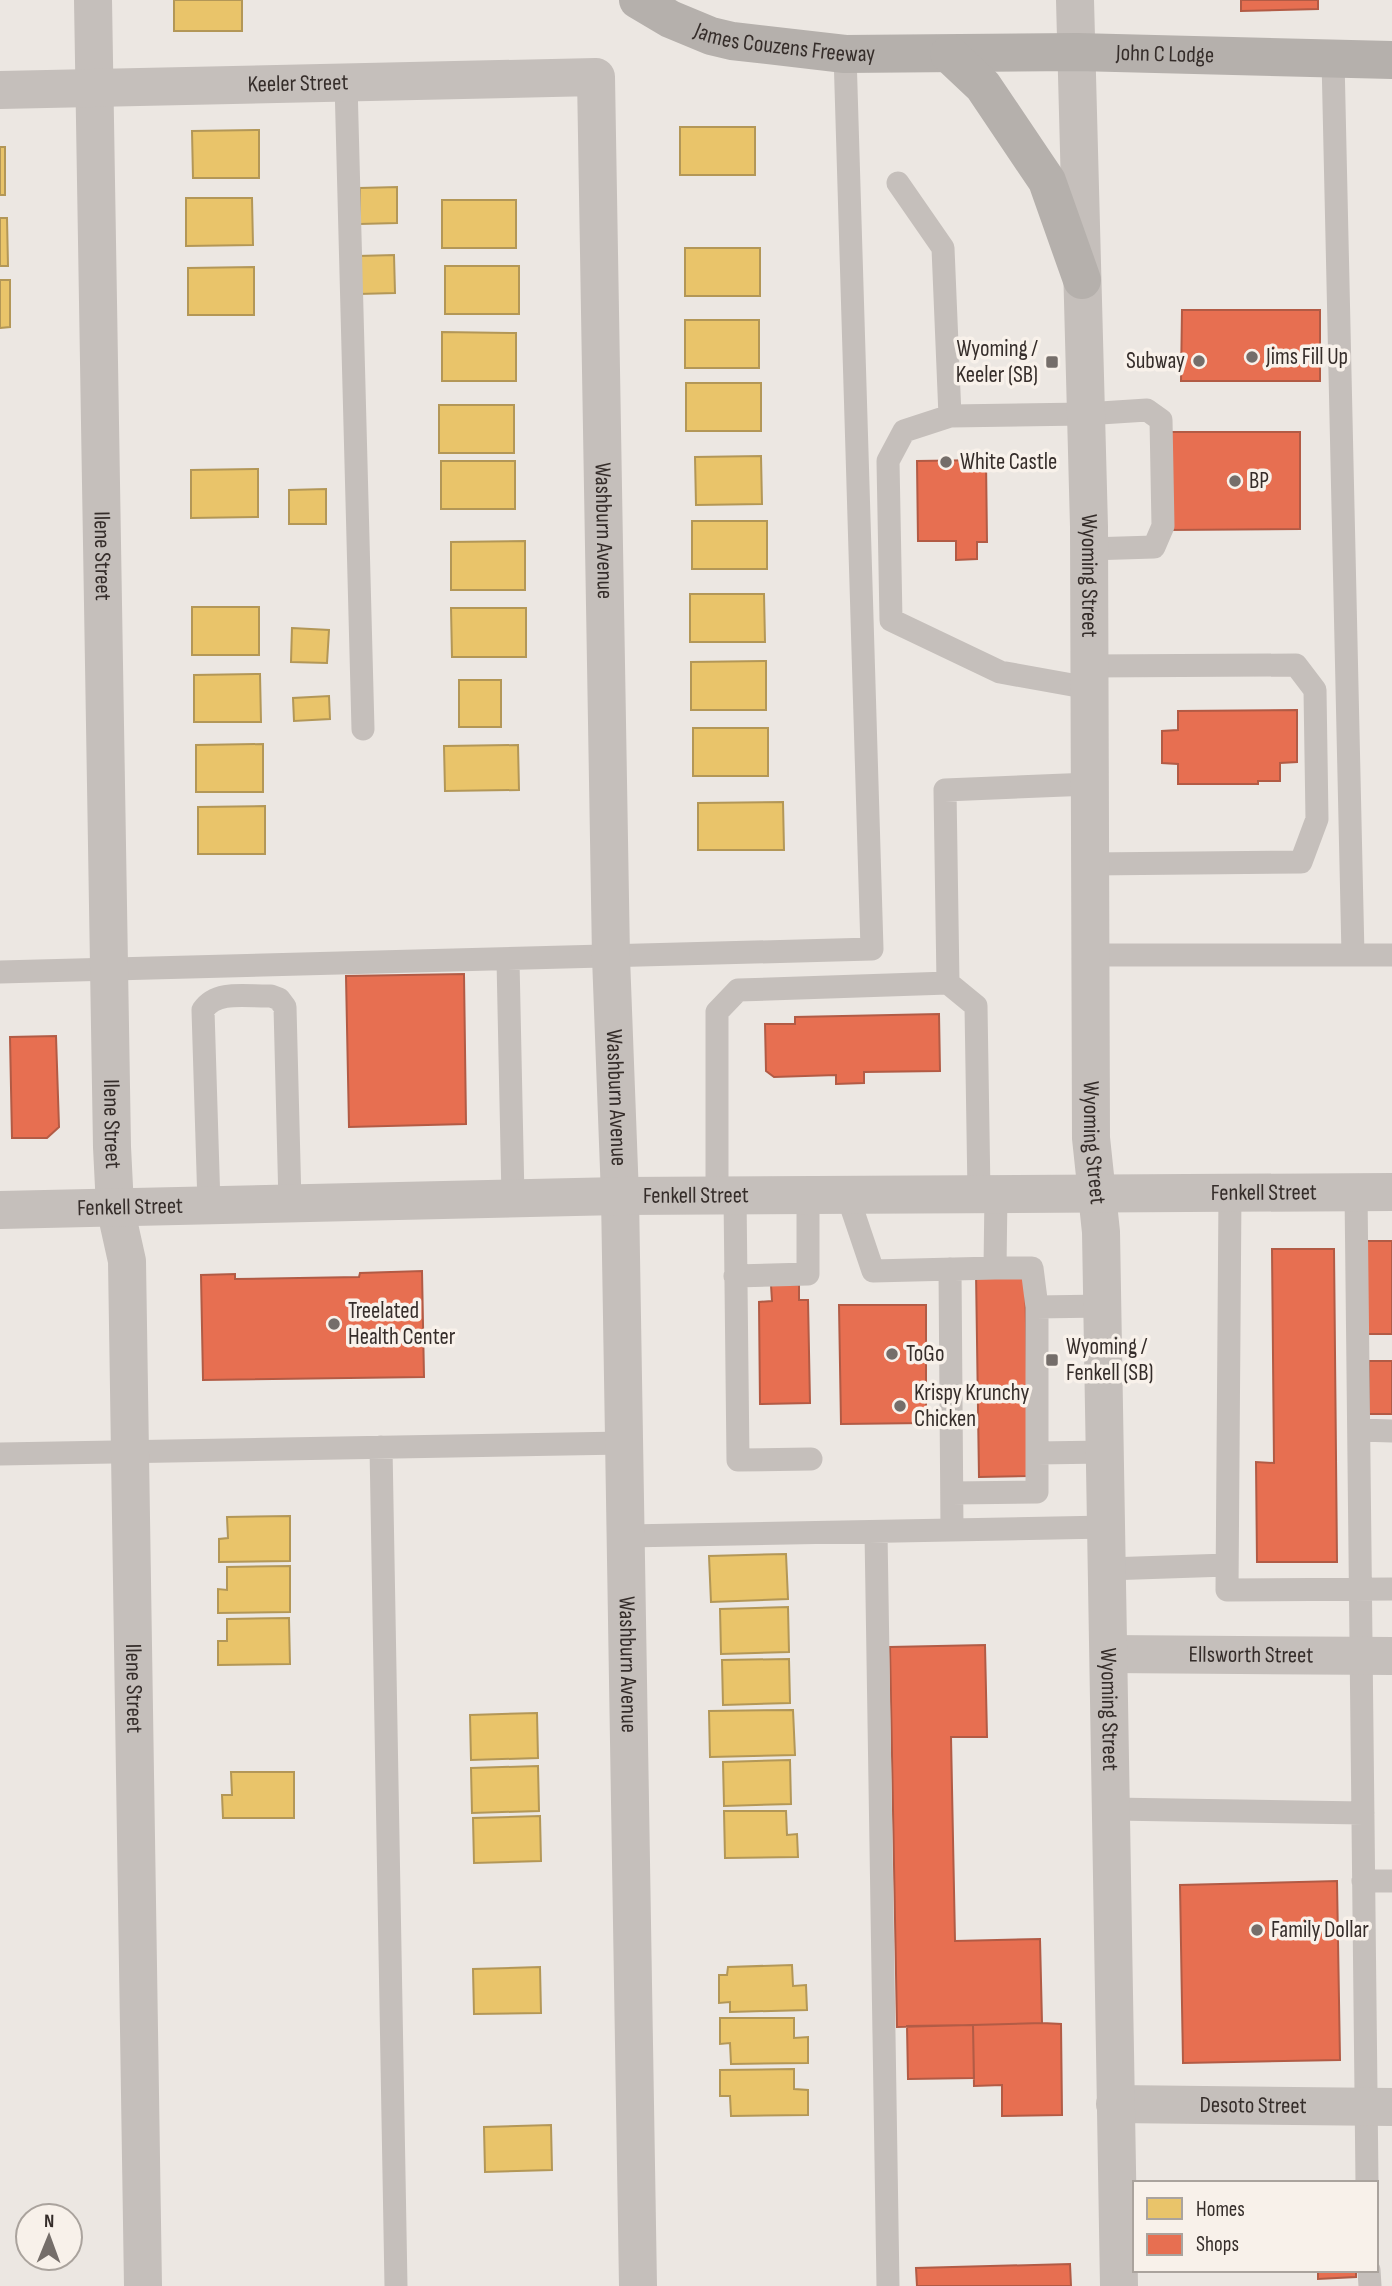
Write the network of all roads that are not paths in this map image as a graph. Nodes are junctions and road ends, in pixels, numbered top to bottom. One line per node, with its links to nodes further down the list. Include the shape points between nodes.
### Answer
1 (93, 0): 11 (street, Ilene Street)
2 (638, 0): 5 (main road, James Couzens Freeway, via 711,36)
3 (1075, 0): 4 (street, Wyoming Street)
4 (1077, 52): 6 (main road, John C Lodge); 7 (main road, John C Lodge); 14 (street, Wyoming Street)
5 (845, 54): 6 (main road, James Couzens Freeway); 25 (lane, via 872,949)
6 (945, 54): 14 (main road, via 983,86 1047,181)
7 (1333, 59): 8 (main road, John C Lodge); 23 (lane)
8 (1392, 60)
9 (596, 77): 10 (street, Keeler Street); 25 (street, Washburn Avenue)
10 (346, 83): 11 (street, Keeler Street); 19 (lane)
11 (95, 88): 12 (street, Keeler Street); 27 (street, Ilene Street)
12 (0, 90)
13 (898, 183): 16 (lane, via 943,248)
14 (1082, 280): 15 (street, Wyoming Street)
15 (1085, 414): 16 (lane); 17 (street, Wyoming Street); 17 (lane, via 1147,410 1161,421 1163,526 1154,547)
16 (950, 415): 18 (lane, via 904,431 888,461 891,620 1000,672)
17 (1089, 549): 18 (street, Wyoming Street)
18 (1089, 677): 20 (street, Wyoming Street); 21 (lane, via 1296,665 1315,690 1317,819 1301,862)
19 (363, 729)
20 (1090, 784): 21 (street, Wyoming Street); 29 (lane, via 945,790)
21 (1090, 864): 22 (street, Wyoming Street)
22 (1090, 955): 23 (lane); 31 (street, Wyoming Street, via 1091,1138)
23 (1353, 955): 24 (lane)
24 (1392, 955)
25 (611, 957): 26 (lane); 37 (street, Washburn Avenue)
26 (508, 960): 27 (lane); 38 (lane)
27 (109, 970): 28 (lane); 41 (street, Ilene Street)
28 (0, 972)
29 (947, 983): 32 (lane, via 976,1006); 35 (lane, via 738,990 718,1012)
30 (1374, 1191): 33 (street, Fenkell Street); 48 (lane)
31 (1096, 1192): 32 (street, Fenkell Street); 33 (street, Fenkell Street); 46 (street, Wyoming Street)
32 (988, 1193): 34 (street, Fenkell Street); 43 (lane)
33 (1230, 1193): 62 (lane)
34 (847, 1194): 36 (street, Fenkell Street); 44 (lane, via 873,1271)
35 (726, 1195): 36 (street, Fenkell Street); 37 (street, Fenkell Street); 45 (lane)
36 (808, 1195): 45 (lane, via 808,1274)
37 (620, 1196): 38 (street, Fenkell Street); 50 (street, Washburn Avenue)
38 (513, 1198): 39 (street, Fenkell Street)
39 (290, 1203): 40 (street, Fenkell Street); 40 (lane, via 285,1007 271,996 219,997 203,1010)
40 (209, 1205): 41 (street, Fenkell Street)
41 (115, 1207): 42 (street, Fenkell Street); 52 (street, Ilene Street, via 127,1261)
42 (0, 1209)
43 (995, 1268): 44 (lane); 47 (lane, via 1032,1268)
44 (950, 1269): 57 (lane)
45 (736, 1276): 56 (lane, via 738,1460)
46 (1103, 1306): 47 (lane); 53 (street, Wyoming Street)
47 (1037, 1307): 55 (lane)
48 (1359, 1430): 49 (lane); 64 (lane)
49 (1392, 1431)
50 (624, 1443): 51 (lane); 61 (street, Washburn Avenue)
51 (381, 1447): 52 (lane); 76 (lane)
52 (131, 1451): 54 (lane); 75 (street, Ilene Street)
53 (1105, 1452): 55 (lane); 58 (street, Wyoming Street)
54 (0, 1454)
55 (1037, 1454): 57 (lane, via 1037,1492)
56 (811, 1459)
57 (951, 1493): 59 (lane)
58 (1107, 1527): 59 (lane); 63 (street, Wyoming Street)
59 (952, 1530): 60 (lane)
60 (876, 1532): 61 (lane); 78 (lane)
61 (626, 1536): 77 (street, Washburn Avenue)
62 (1227, 1565): 63 (lane); 64 (lane, via 1227,1590)
63 (1107, 1569): 66 (street, Wyoming Street)
64 (1360, 1589): 65 (lane); 67 (lane)
65 (1392, 1589)
66 (1109, 1654): 67 (street, Ellsworth Street); 68 (street, Wyoming Street)
67 (1377, 1656): 69 (lane)
68 (1111, 1809): 69 (lane); 72 (street, Wyoming Street)
69 (1363, 1813): 70 (lane)
70 (1363, 1881): 71 (lane); 73 (lane)
71 (1392, 1881)
72 (1115, 2104): 73 (street, Desoto Street); 79 (street, Wyoming Street)
73 (1379, 2107): 74 (lane)
74 (1367, 2181)
75 (143, 2286)
76 (396, 2286)
77 (638, 2286)
78 (888, 2286)
79 (1119, 2286)

